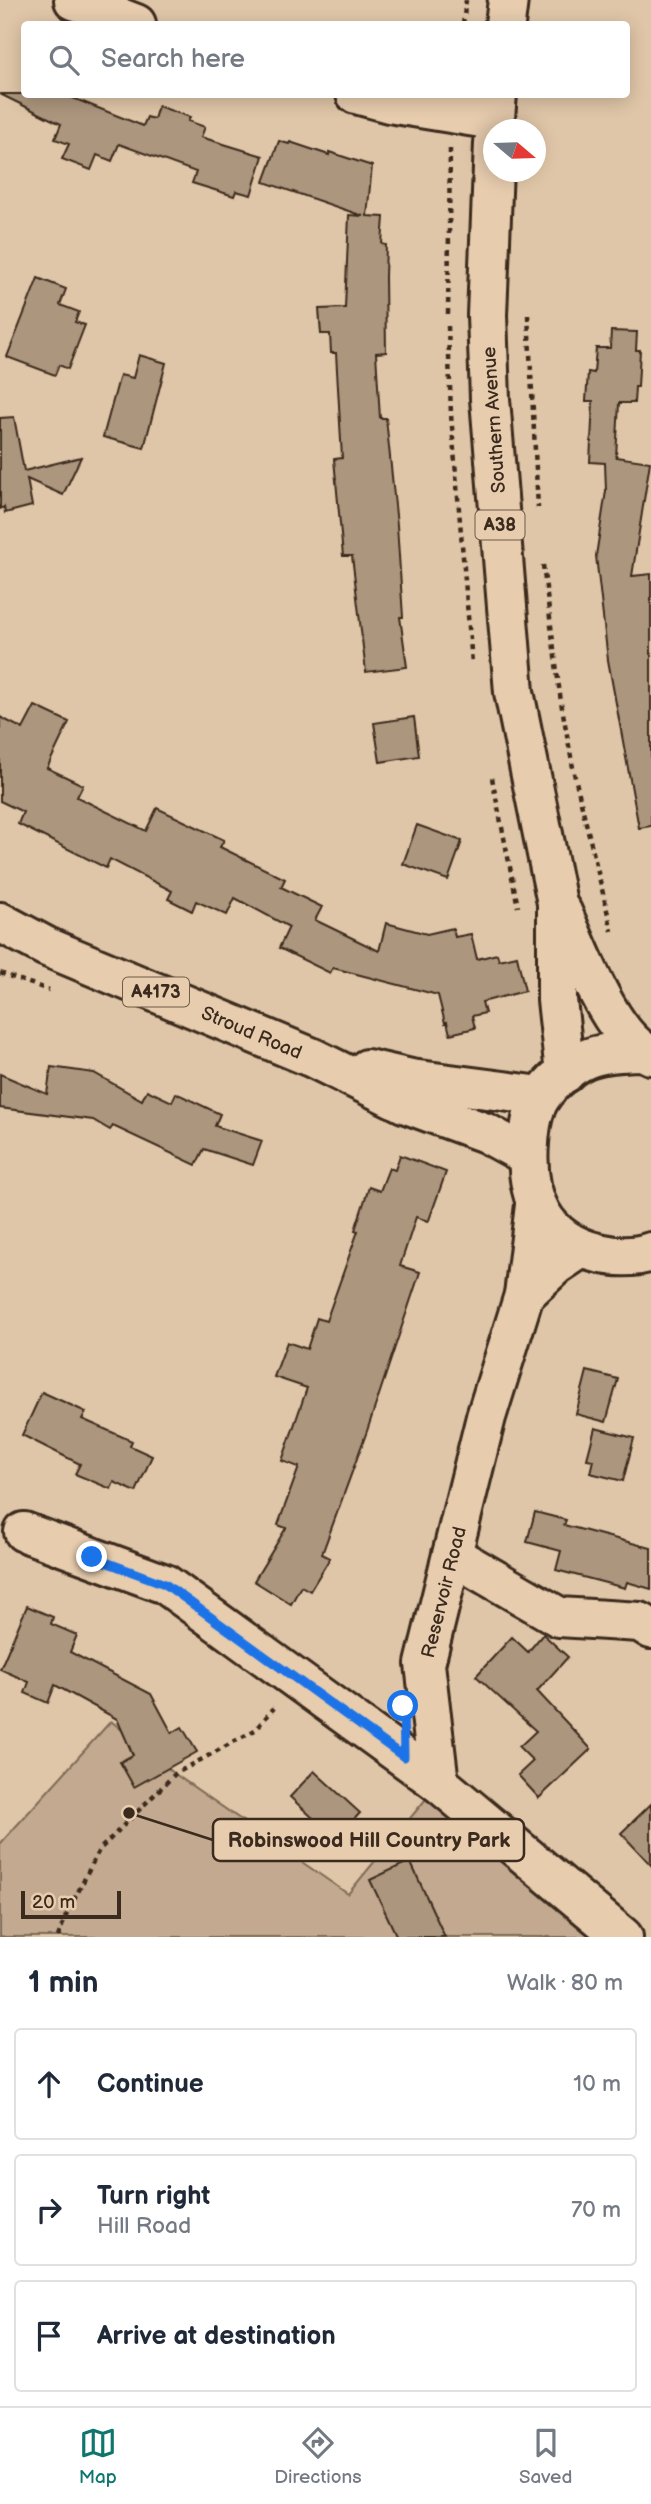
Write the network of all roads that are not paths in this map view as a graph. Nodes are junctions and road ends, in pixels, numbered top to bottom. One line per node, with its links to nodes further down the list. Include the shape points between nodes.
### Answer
1 (74, 0): 3 (main road)
2 (508, 0): 4 (main road)
3 (125, 14)
4 (505, 21)
5 (371, 98): 6 (main road)
6 (483, 120)
7 (493, 182): 8 (main road, Southern Avenue / A38, via 487,315 490,399 513,691)
8 (557, 902): 10 (main road, A38, via 611,1017); 12 (main road, A38)
9 (0, 922): 11 (main road, Stroud Road / A4173, via 47,947)
10 (645, 1053): 12 (main road, A38, via 613,1052 587,1059)
11 (313, 1058): 12 (main road, A4173, via 411,1079); 13 (main road, A4173, via 404,1103 486,1133)
12 (553, 1085): 13 (main road, A38, via 530,1124)
13 (528, 1156): 14 (main road, A38, via 528,1182)
14 (536, 1205): 15 (main road, A38, via 556,1232); 17 (main road, Reservoir Road)
15 (580, 1249): 16 (main road, A38); 17 (main road, Reservoir Road)
16 (648, 1258)
17 (524, 1295): 19 (main road, Reservoir Road, via 486,1418)
18 (24, 1532): 21 (main road, via 165,1584)
19 (452, 1555): 20 (main road, via 559,1617 640,1622); 21 (main road, Reservoir Road, via 425,1664)
20 (651, 1629)
21 (439, 1783): 22 (main road)
22 (623, 1937)

